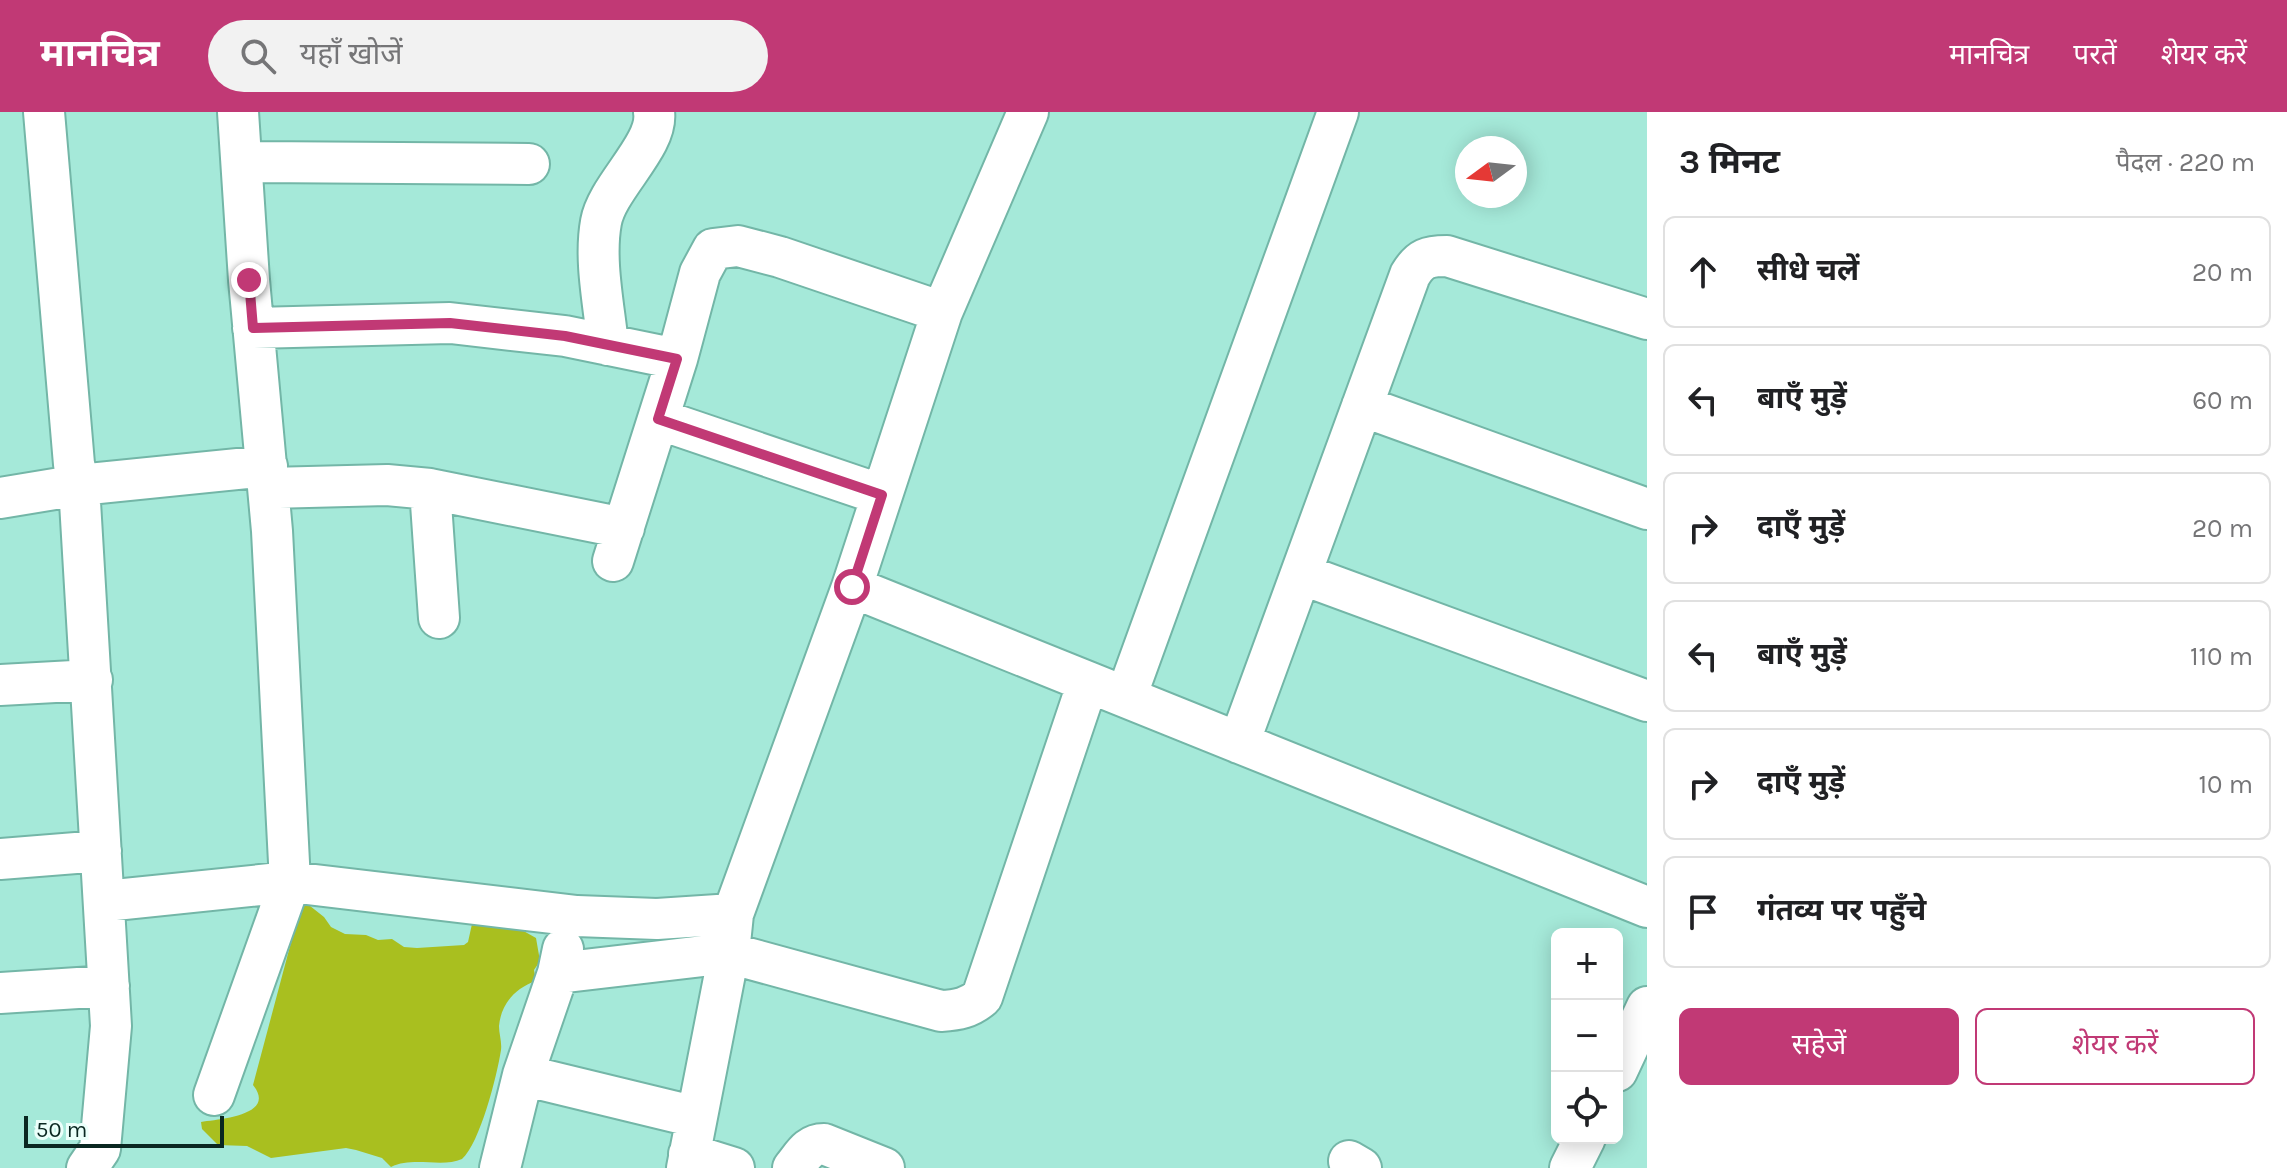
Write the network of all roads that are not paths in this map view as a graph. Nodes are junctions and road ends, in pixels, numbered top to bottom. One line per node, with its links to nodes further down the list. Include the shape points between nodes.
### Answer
1 (44, 112): 16 (street)
2 (238, 112): 6 (street)
3 (654, 112): 11 (street, via 652,131 601,221)
4 (1028, 112): 8 (street)
5 (1338, 112): 27 (street)
6 (242, 162): 7 (street); 10 (street)
7 (529, 164)
8 (942, 312): 12 (street, via 780,257 738,246 713,249 700,273); 18 (street)
9 (1647, 319): 13 (street, via 1447,256 1429,256 1410,275)
10 (253, 328): 11 (street, via 450,323); 15 (street)
11 (608, 345): 12 (street)
12 (677, 359): 14 (street)
13 (1362, 406): 20 (street); 21 (street)
14 (658, 419): 17 (street, via 618,544); 18 (street)
15 (268, 477): 16 (street); 17 (street); 32 (street)
16 (79, 485): 19 (street); 24 (street)
17 (430, 489): 23 (street)
18 (882, 495): 22 (street)
19 (0, 498)
20 (1647, 509)
21 (1301, 574): 28 (street); 29 (street)
22 (852, 587): 25 (street); 36 (street)
23 (439, 618)
24 (92, 680): 26 (street); 30 (street)
25 (1088, 682): 27 (street); 37 (street, via 982,997 972,1005 941,1011)
26 (0, 685)
27 (1126, 697): 29 (street)
28 (1647, 701)
29 (1239, 743): 34 (street)
30 (101, 851): 31 (street); 33 (street)
31 (0, 859)
32 (290, 882): 33 (street); 35 (street); 44 (street)
33 (105, 901): 39 (street)
34 (1647, 907)
35 (569, 914): 36 (street, via 657,919); 38 (street)
36 (733, 914): 37 (street)
37 (729, 953): 38 (street); 46 (street)
38 (558, 973): 43 (street)
39 (109, 986): 40 (street); 47 (street, via 111,1026 100,1149)
40 (0, 993)
41 (1643, 1027): 42 (street)
42 (1623, 1061)
43 (523, 1075): 46 (street); 48 (street)
44 (214, 1095)
45 (1582, 1144): 52 (street)
46 (691, 1146): 49 (street)
47 (87, 1168)
48 (500, 1168)
49 (734, 1168)
50 (793, 1168): 51 (street, via 807,1150 824,1144)
51 (884, 1168)
52 (1570, 1168)

